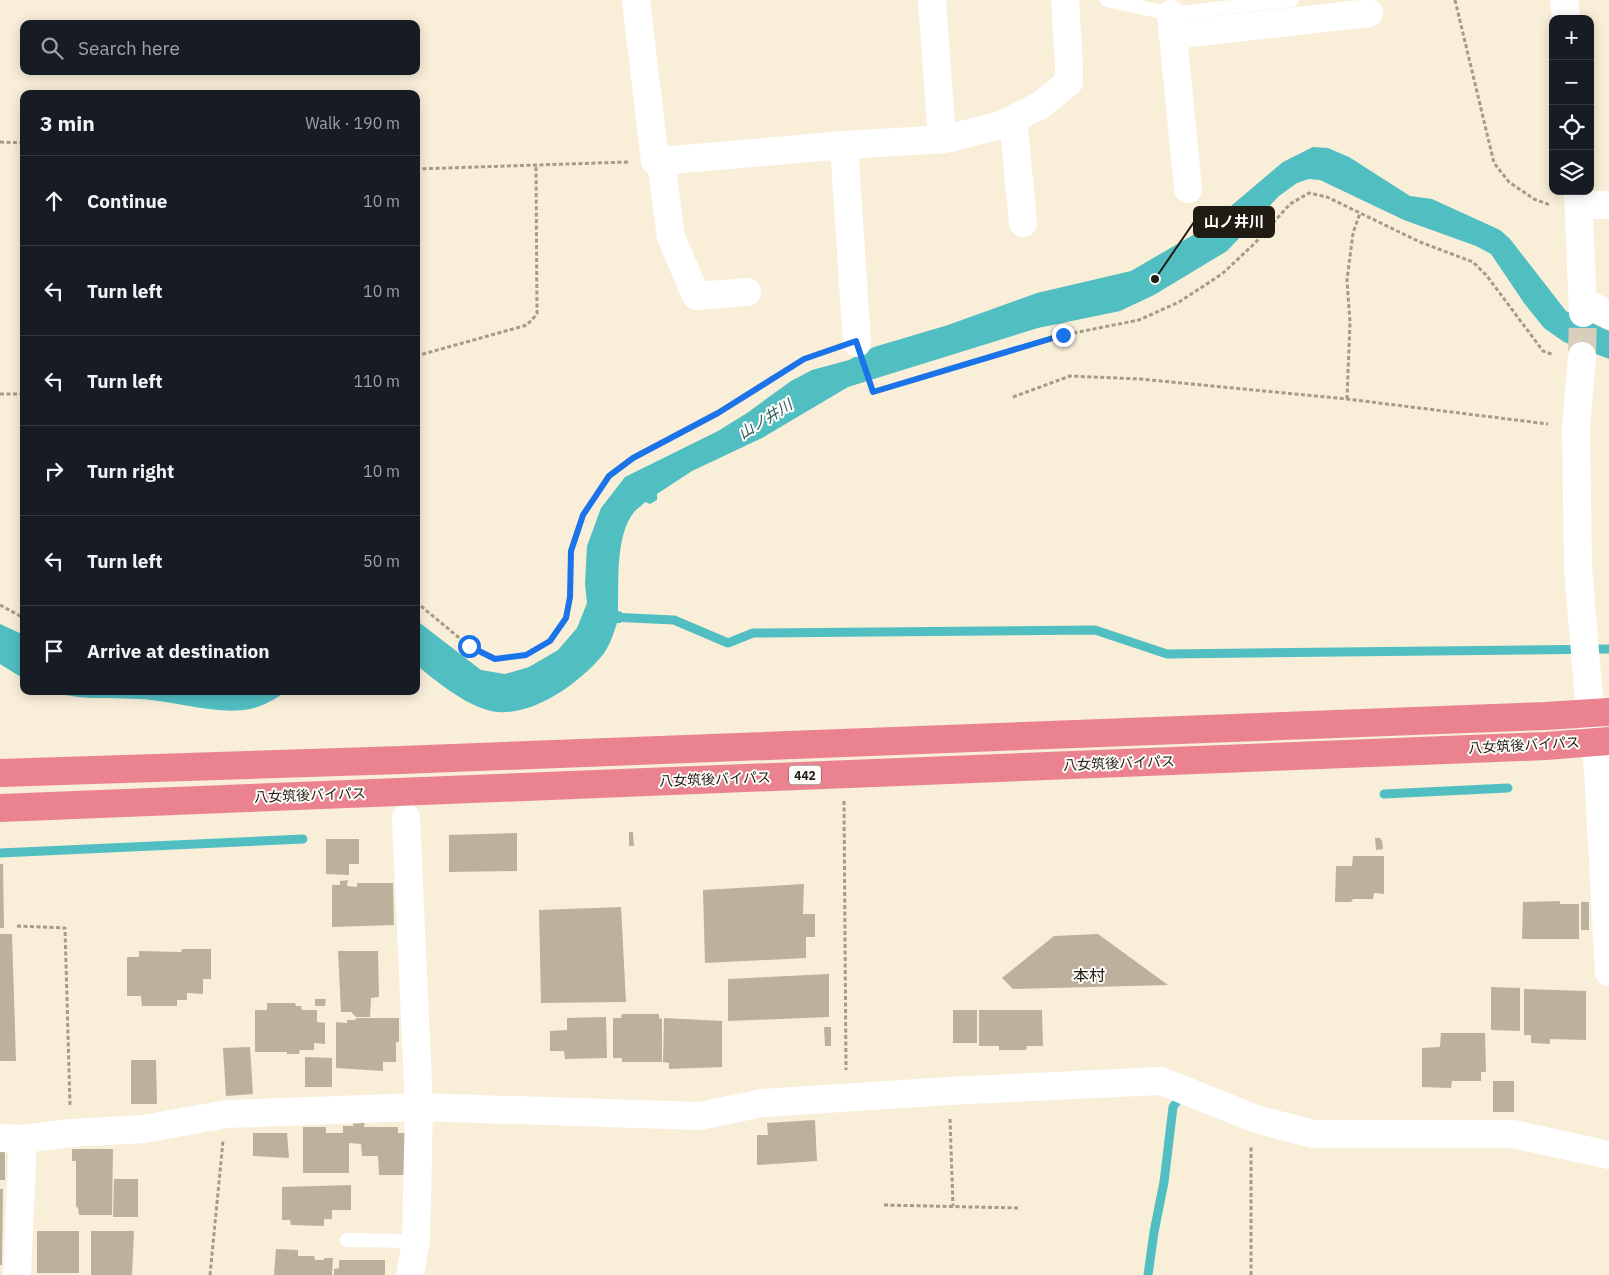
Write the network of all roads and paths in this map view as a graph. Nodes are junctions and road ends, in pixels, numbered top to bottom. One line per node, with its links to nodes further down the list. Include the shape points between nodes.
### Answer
1 (636, 0): 16 (street)
2 (932, 0): 12 (street)
3 (1065, 0): 11 (street, via 1068,82 1041,105)
4 (1107, 0): 10 (lane)
5 (1292, 0): 10 (lane)
6 (1455, 0): 20 (path, via 1494,163 1509,182 1534,199)
7 (1564, 0): 9 (street)
8 (1369, 9): 10 (street)
9 (1566, 15)
10 (1172, 24): 19 (street)
11 (1013, 119): 12 (street, via 1001,125); 23 (street)
12 (942, 139): 15 (street)
13 (0, 142): 14 (path)
14 (20, 143)
15 (844, 145): 16 (street); 26 (street)
16 (658, 161): 17 (path); 24 (street, via 670,237 696,296)
17 (536, 166): 18 (path); 27 (path, via 537,314 527,324)
18 (420, 169)
19 (1188, 189)
20 (1579, 204): 21 (street); 25 (street)
21 (1609, 205)
22 (1360, 214): 26 (path, via 1327,197 1309,194 1290,204 1222,274 1179,302 1139,320 1063,335 873,392); 28 (path, via 1473,262 1543,350 1559,358); 32 (path, via 1353,233 1347,280 1350,322)
23 (1023, 223)
24 (747, 292)
25 (1592, 310)
26 (857, 342): 35 (path, via 804,359 718,413 633,458 609,476 583,515 571,551 566,618 550,641 526,655 495,659 469,646)
27 (420, 355)
28 (1581, 359): 33 (street)
29 (0, 394): 30 (path)
30 (20, 394)
31 (1013, 398): 32 (path, via 1070,376 1140,379)
32 (1347, 399): 33 (path)
33 (1576, 427): 37 (street, via 1578,568 1586,665)
34 (0, 605): 36 (path)
35 (420, 605)
36 (20, 616)
37 (1600, 712): 38 (street); 39 (highway, 八女筑後バイパス / 442, via 1147,732)
38 (1602, 741): 41 (highway, 八女筑後バイパス / 442); 44 (street, via 1598,770)
39 (0, 773)
40 (844, 801): 46 (path)
41 (0, 808)
42 (406, 818): 47 (street)
43 (17, 926): 50 (path, via 65,928)
44 (1609, 972)
45 (949, 1091): 46 (street); 49 (street, via 1161,1081); 54 (path)
46 (847, 1098): 47 (street, via 763,1103 699,1116)
47 (419, 1107): 48 (street); 57 (street)
48 (226, 1114): 50 (street, via 144,1129); 59 (path)
49 (1256, 1119): 52 (street, via 1313,1134 1513,1134); 61 (path, via 1251,1138)
50 (71, 1133): 51 (street)
51 (11, 1138): 58 (street)
52 (1609, 1155)
53 (884, 1205): 54 (path)
54 (952, 1206): 55 (path)
55 (1019, 1208)
56 (347, 1240): 57 (lane)
57 (416, 1241): 60 (street)
58 (17, 1275)
59 (210, 1275)
60 (410, 1275)
61 (1251, 1275)

